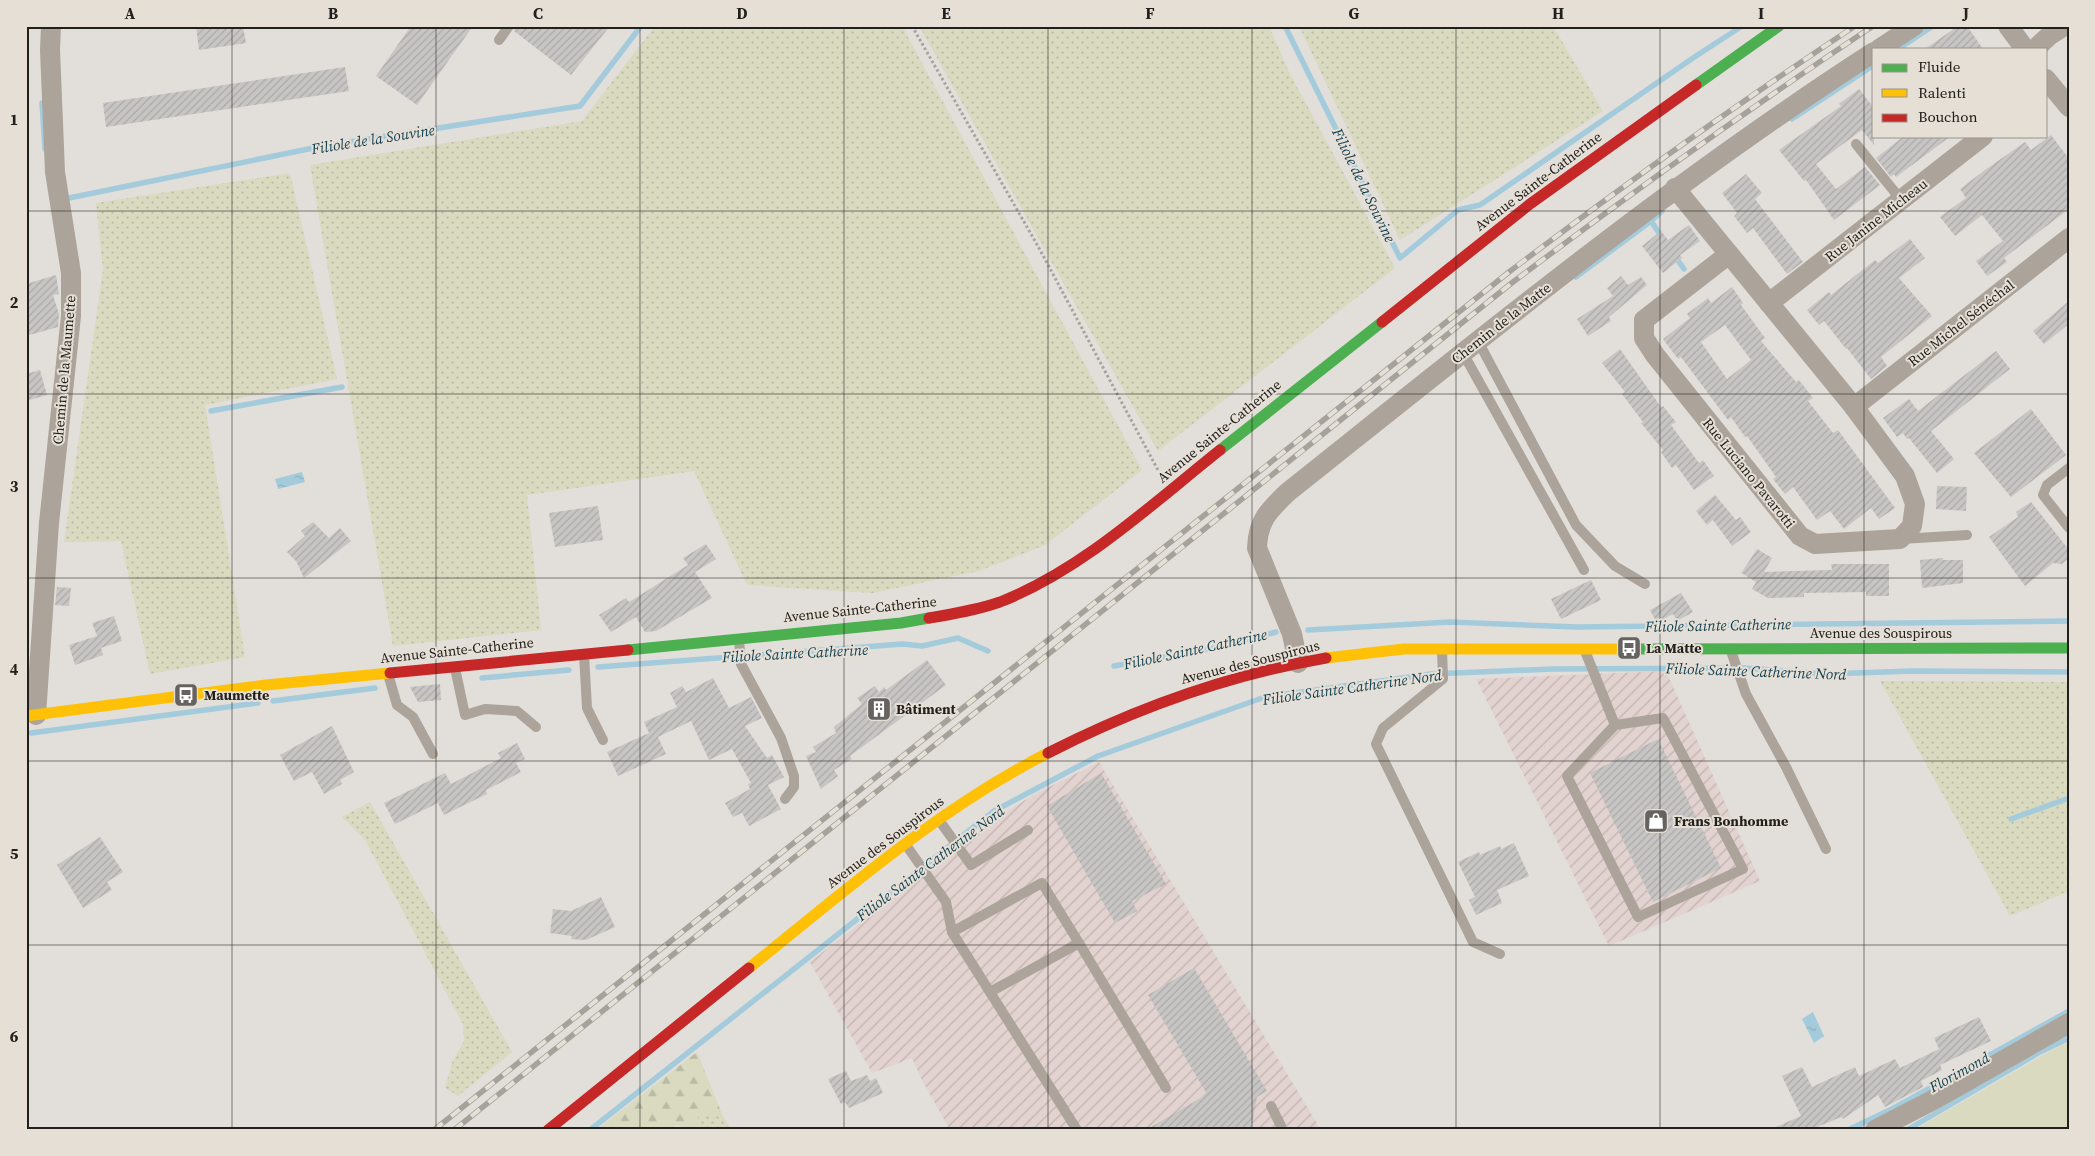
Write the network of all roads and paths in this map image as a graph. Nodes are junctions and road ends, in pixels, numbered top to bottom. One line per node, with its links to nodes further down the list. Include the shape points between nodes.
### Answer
1 (51, 26): 40 (street, Chemin de la Maumette, via 55,172 72,273 71,316)
2 (509, 26): 8 (lane)
3 (912, 26): 25 (path, via 1039,248)
4 (1779, 26): 25 (main road, Avenue Sainte-Catherine, via 1530,204)
5 (1914, 26): 9 (street)
6 (2008, 26): 10 (street)
7 (2064, 26): 11 (street)
8 (499, 40)
9 (1881, 48)
10 (2024, 48)
11 (2036, 48)
12 (1872, 53): 17 (street, Chemin de la Matte, via 1787,108)
13 (2048, 84): 14 (street)
14 (2069, 107)
15 (1981, 138): 18 (street, Rue Janine Micheau)
16 (1856, 144): 18 (lane)
17 (1676, 188): 20 (street); 22 (street, Chemin de la Matte)
18 (1902, 201): 21 (street, Rue Janine Micheau)
19 (2069, 238): 23 (street, Rue Michel Sénéchal)
20 (1729, 254): 21 (street); 28 (street, Rue Luciano Pavarotti, via 1644,320 1644,338 1800,536 1814,544)
21 (1769, 303): 23 (street)
22 (1470, 347): 29 (lane); 30 (lane, via 1576,525 1615,566); 37 (street, Chemin de la Matte, via 1266,513 1258,534 1257,548 1292,634)
23 (1854, 407): 28 (street, via 1905,476 1915,504 1912,526)
24 (2069, 468): 26 (lane, via 2047,485 2043,495)
25 (1168, 490): 31 (main road, Avenue Sainte-Catherine, via 1084,556 998,602 955,614 901,623)
26 (2069, 528)
27 (1967, 535): 28 (lane)
28 (1900, 539)
29 (1584, 570)
30 (1645, 584)
31 (739, 642): 36 (main road, Avenue Sainte-Catherine); 45 (lane, via 742,664 781,738 794,776 794,787)
32 (1442, 648): 33 (main road, Avenue des Souspirous); 37 (main road, Avenue des Souspirous, via 1363,652); 52 (lane, via 1443,679 1383,728 1376,744 1473,942)
33 (1584, 648): 34 (main road, Avenue des Souspirous); 41 (lane)
34 (1729, 648): 35 (main road, Avenue des Souspirous); 49 (lane, via 1746,694)
35 (2069, 648)
36 (584, 653): 38 (main road, Avenue Sainte-Catherine); 43 (lane, via 587,708)
37 (1298, 663): 46 (main road, Avenue des Souspirous, via 1176,697 1116,722 1016,770)
38 (454, 666): 39 (main road, Avenue Sainte-Catherine); 42 (lane, via 465,715 485,709 517,711)
39 (388, 672): 40 (main road, Avenue Sainte-Catherine); 44 (lane, via 398,705 413,717)
40 (31, 716)
41 (1615, 725): 41 (lane, via 1567,776 1638,917 1742,869 1663,718)
42 (536, 727)
43 (603, 740)
44 (432, 754)
45 (785, 800)
46 (939, 819): 47 (lane, via 971,865); 48 (main road, Avenue des Souspirous)
47 (1028, 830)
48 (905, 844): 50 (lane, via 946,902); 58 (main road, Avenue des Souspirous)
49 (1826, 849)
50 (952, 932): 51 (lane, via 1042,883); 53 (lane)
51 (1079, 943): 53 (lane); 55 (lane)
52 (1500, 954)
53 (990, 992): 59 (lane)
54 (2069, 1023): 60 (street)
55 (1166, 1088)
56 (1271, 1106): 57 (lane)
57 (1280, 1129)
58 (548, 1130)
59 (1077, 1130)
60 (1875, 1130)

